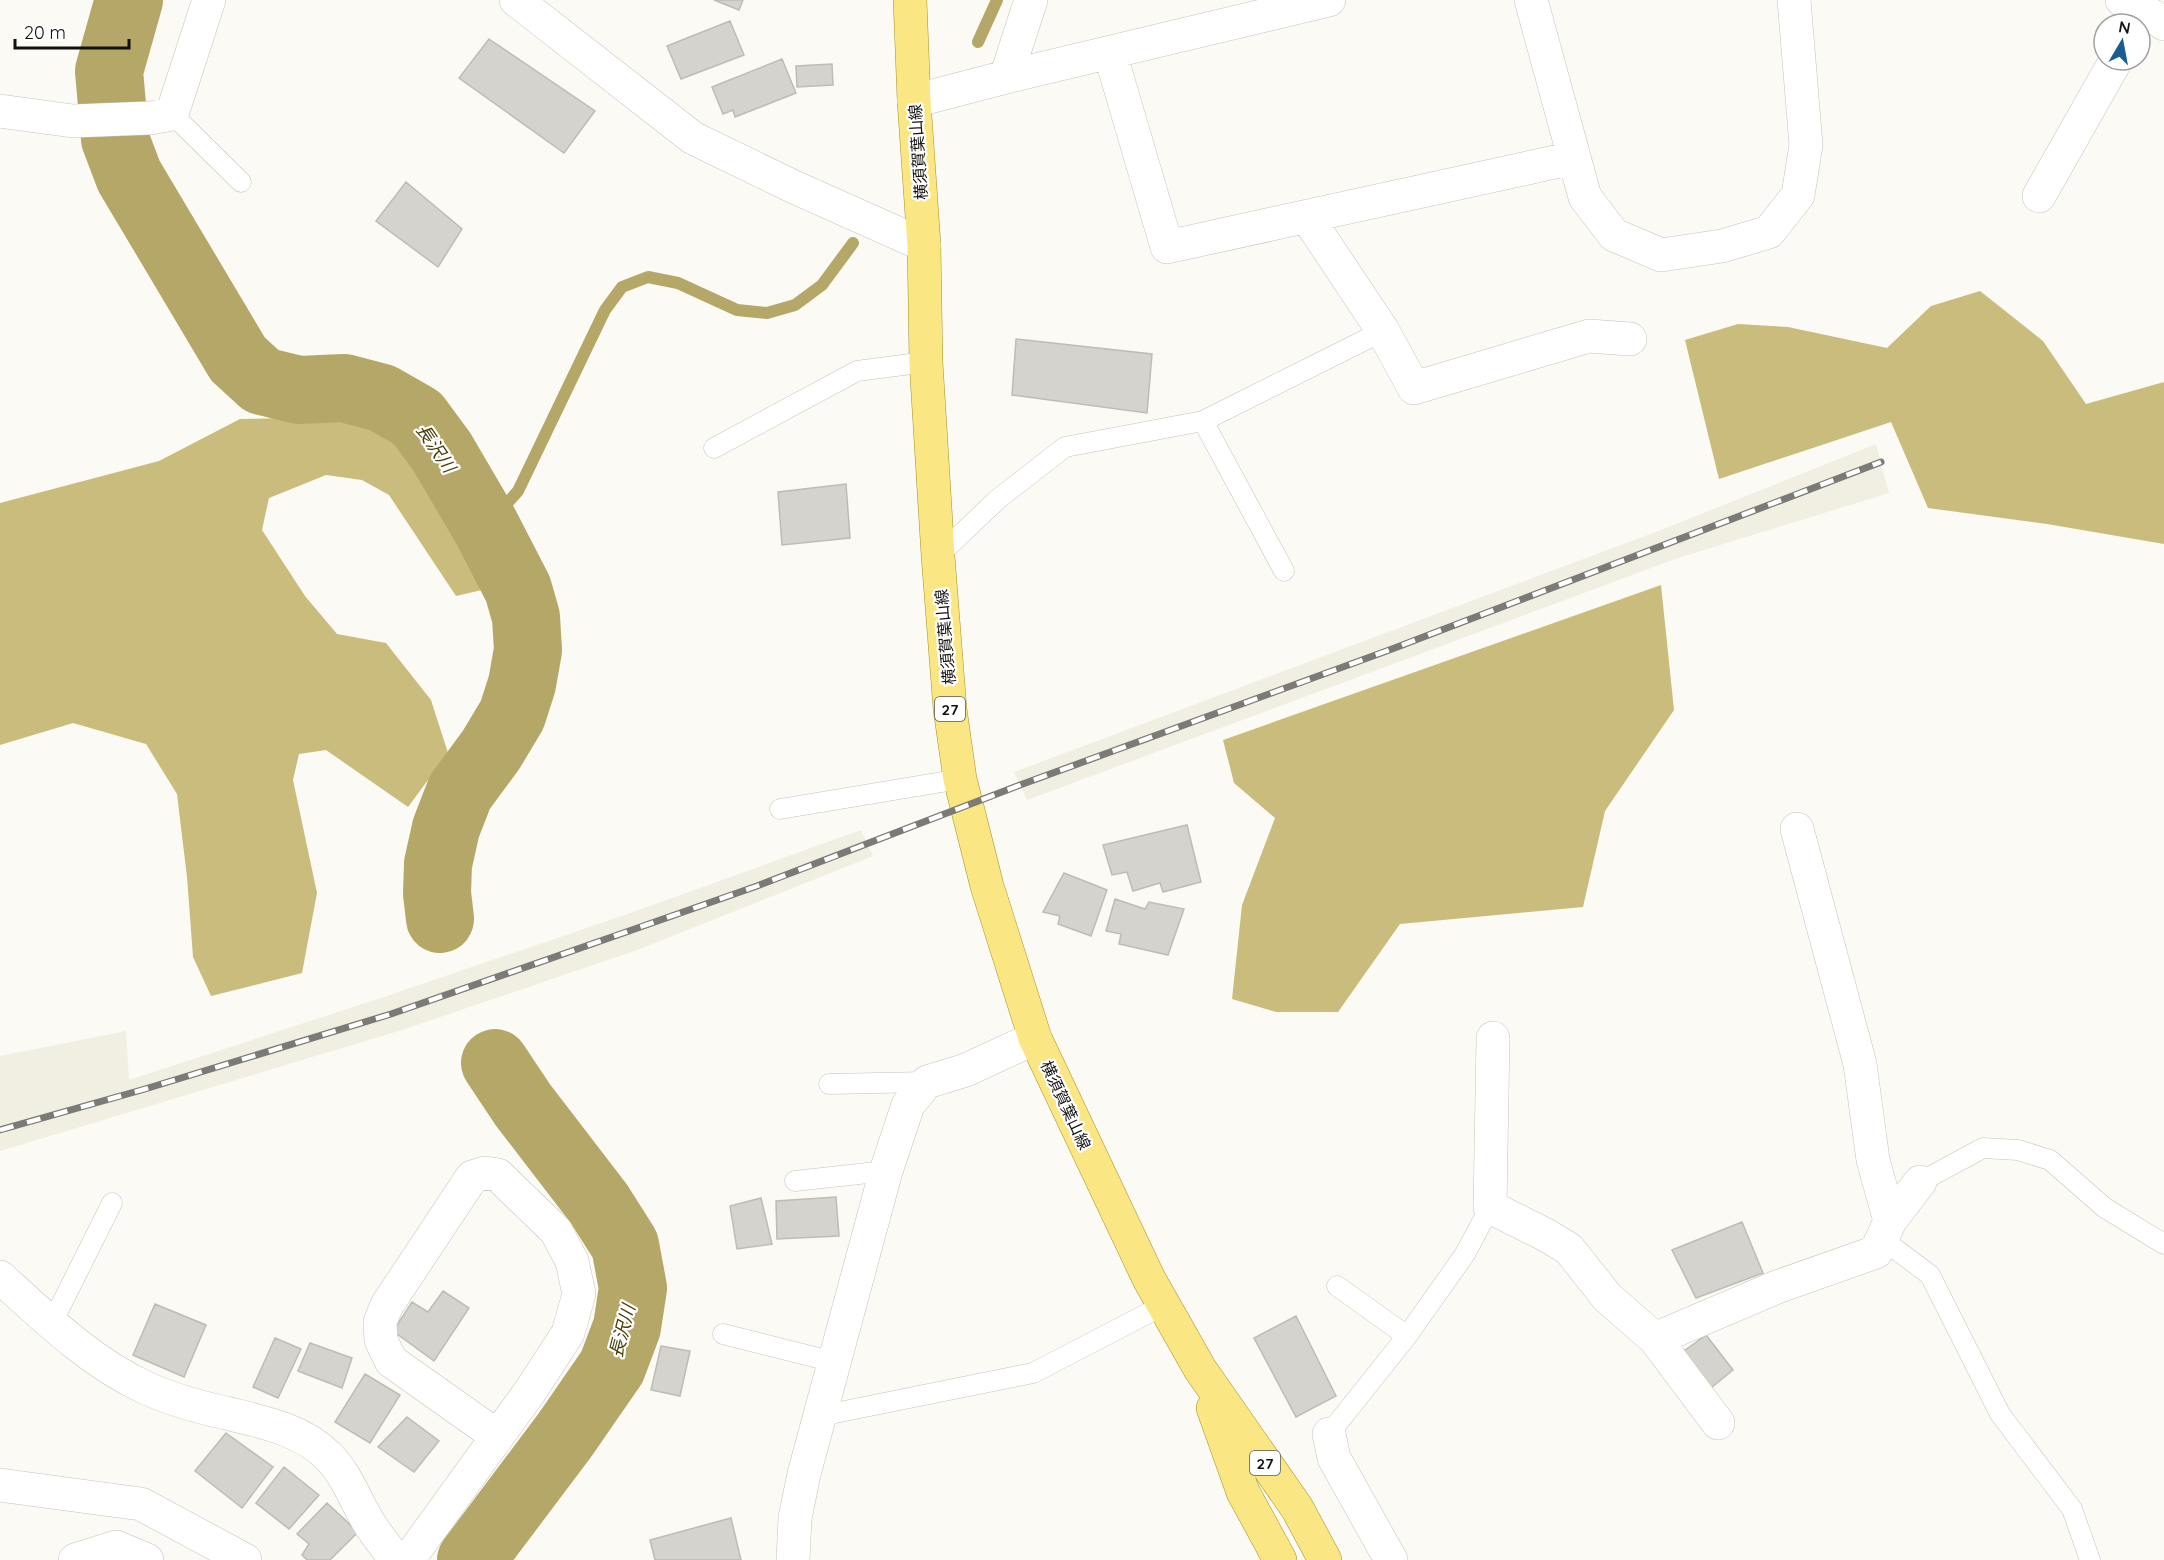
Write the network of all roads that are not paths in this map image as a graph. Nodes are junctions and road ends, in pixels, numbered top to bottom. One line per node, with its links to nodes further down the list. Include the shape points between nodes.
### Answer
1 (209, 0): 13 (street)
2 (516, 0): 18 (street, via 693,138)
3 (910, 0): 11 (main road, 横須賀葉山線 / 27)
4 (1031, 0): 10 (street)
5 (1531, 0): 14 (street)
6 (1794, 0): 14 (street, via 1806,145 1798,195 1769,232 1722,246 1661,255 1614,235 1586,197)
7 (1318, 1): 8 (street)
8 (1110, 53): 10 (street); 17 (street, via 1167,247)
9 (2109, 72): 16 (street)
10 (1006, 77): 11 (street)
11 (914, 101): 18 (main road, 横須賀葉山線 / 27)
12 (0, 111): 13 (street, via 73,121)
13 (161, 116): 15 (lane)
14 (1574, 158): 17 (street)
15 (241, 182)
16 (2039, 195)
17 (1307, 217): 19 (street)
18 (924, 245): 21 (main road, 横須賀葉山線 / 27)
19 (1383, 330): 20 (street, via 1414,388 1589,336); 22 (lane)
20 (1630, 339)
21 (926, 362): 23 (lane, via 857,371); 24 (main road, 横須賀葉山線 / 27)
22 (1203, 421): 24 (lane, via 1065,447 998,499); 25 (lane)
23 (714, 448)
24 (938, 556): 26 (main road, 横須賀葉山線 / 27, via 950,709)
25 (1284, 571)
26 (960, 779): 27 (lane); 29 (main road, 横須賀葉山線 / 27, via 987,886)
27 (780, 808)
28 (1797, 829): 38 (street, via 1860,1064)
29 (1035, 1038): 31 (street, via 966,1070); 42 (main road, 横須賀葉山線 / 27)
30 (1493, 1038): 37 (street)
31 (927, 1082): 32 (lane); 33 (street, via 908,1105)
32 (829, 1084)
33 (886, 1171): 34 (lane); 47 (street)
34 (795, 1181)
35 (1920, 1182): 38 (street); 39 (lane, via 1983,1149 2018,1150 2050,1160 2105,1208)
36 (112, 1203): 43 (lane)
37 (1490, 1207): 45 (lane, via 1465,1254); 46 (street, via 1569,1249 1607,1297)
38 (1886, 1230): 46 (street, via 1876,1252 1777,1287); 63 (lane, via 1930,1275 2000,1414 2072,1509)
39 (2164, 1244)
40 (0, 1277): 43 (street)
41 (1337, 1286): 45 (lane)
42 (1164, 1305): 48 (main road, 横須賀葉山線 / 27); 49 (lane, via 1033,1373)
43 (52, 1323): 57 (street, via 88,1353 142,1386 175,1400 276,1425 303,1437 329,1457 369,1524)
44 (723, 1334): 47 (lane)
45 (1407, 1336): 51 (lane)
46 (1655, 1339): 50 (street)
47 (834, 1362): 49 (street)
48 (1200, 1369): 60 (main road, 横須賀葉山線 / 27, via 1243,1492); 61 (main road, 横須賀葉山線 / 27, via 1298,1508)
49 (820, 1416): 59 (street, via 795,1518)
50 (1718, 1423)
51 (1329, 1434): 62 (street, via 1334,1458)
52 (497, 1436): 52 (street, via 568,1333 579,1294 572,1261 556,1230 498,1175 485,1173 472,1177 387,1305 380,1322 381,1340 391,1361); 58 (street)
53 (0, 1485): 56 (street, via 141,1504)
54 (75, 1560): 55 (street, via 116,1547)
55 (147, 1560)
56 (245, 1560)
57 (396, 1560)
58 (408, 1560)
59 (793, 1560)
60 (1280, 1560)
61 (1324, 1560)
62 (1391, 1560)
63 (2090, 1560)

